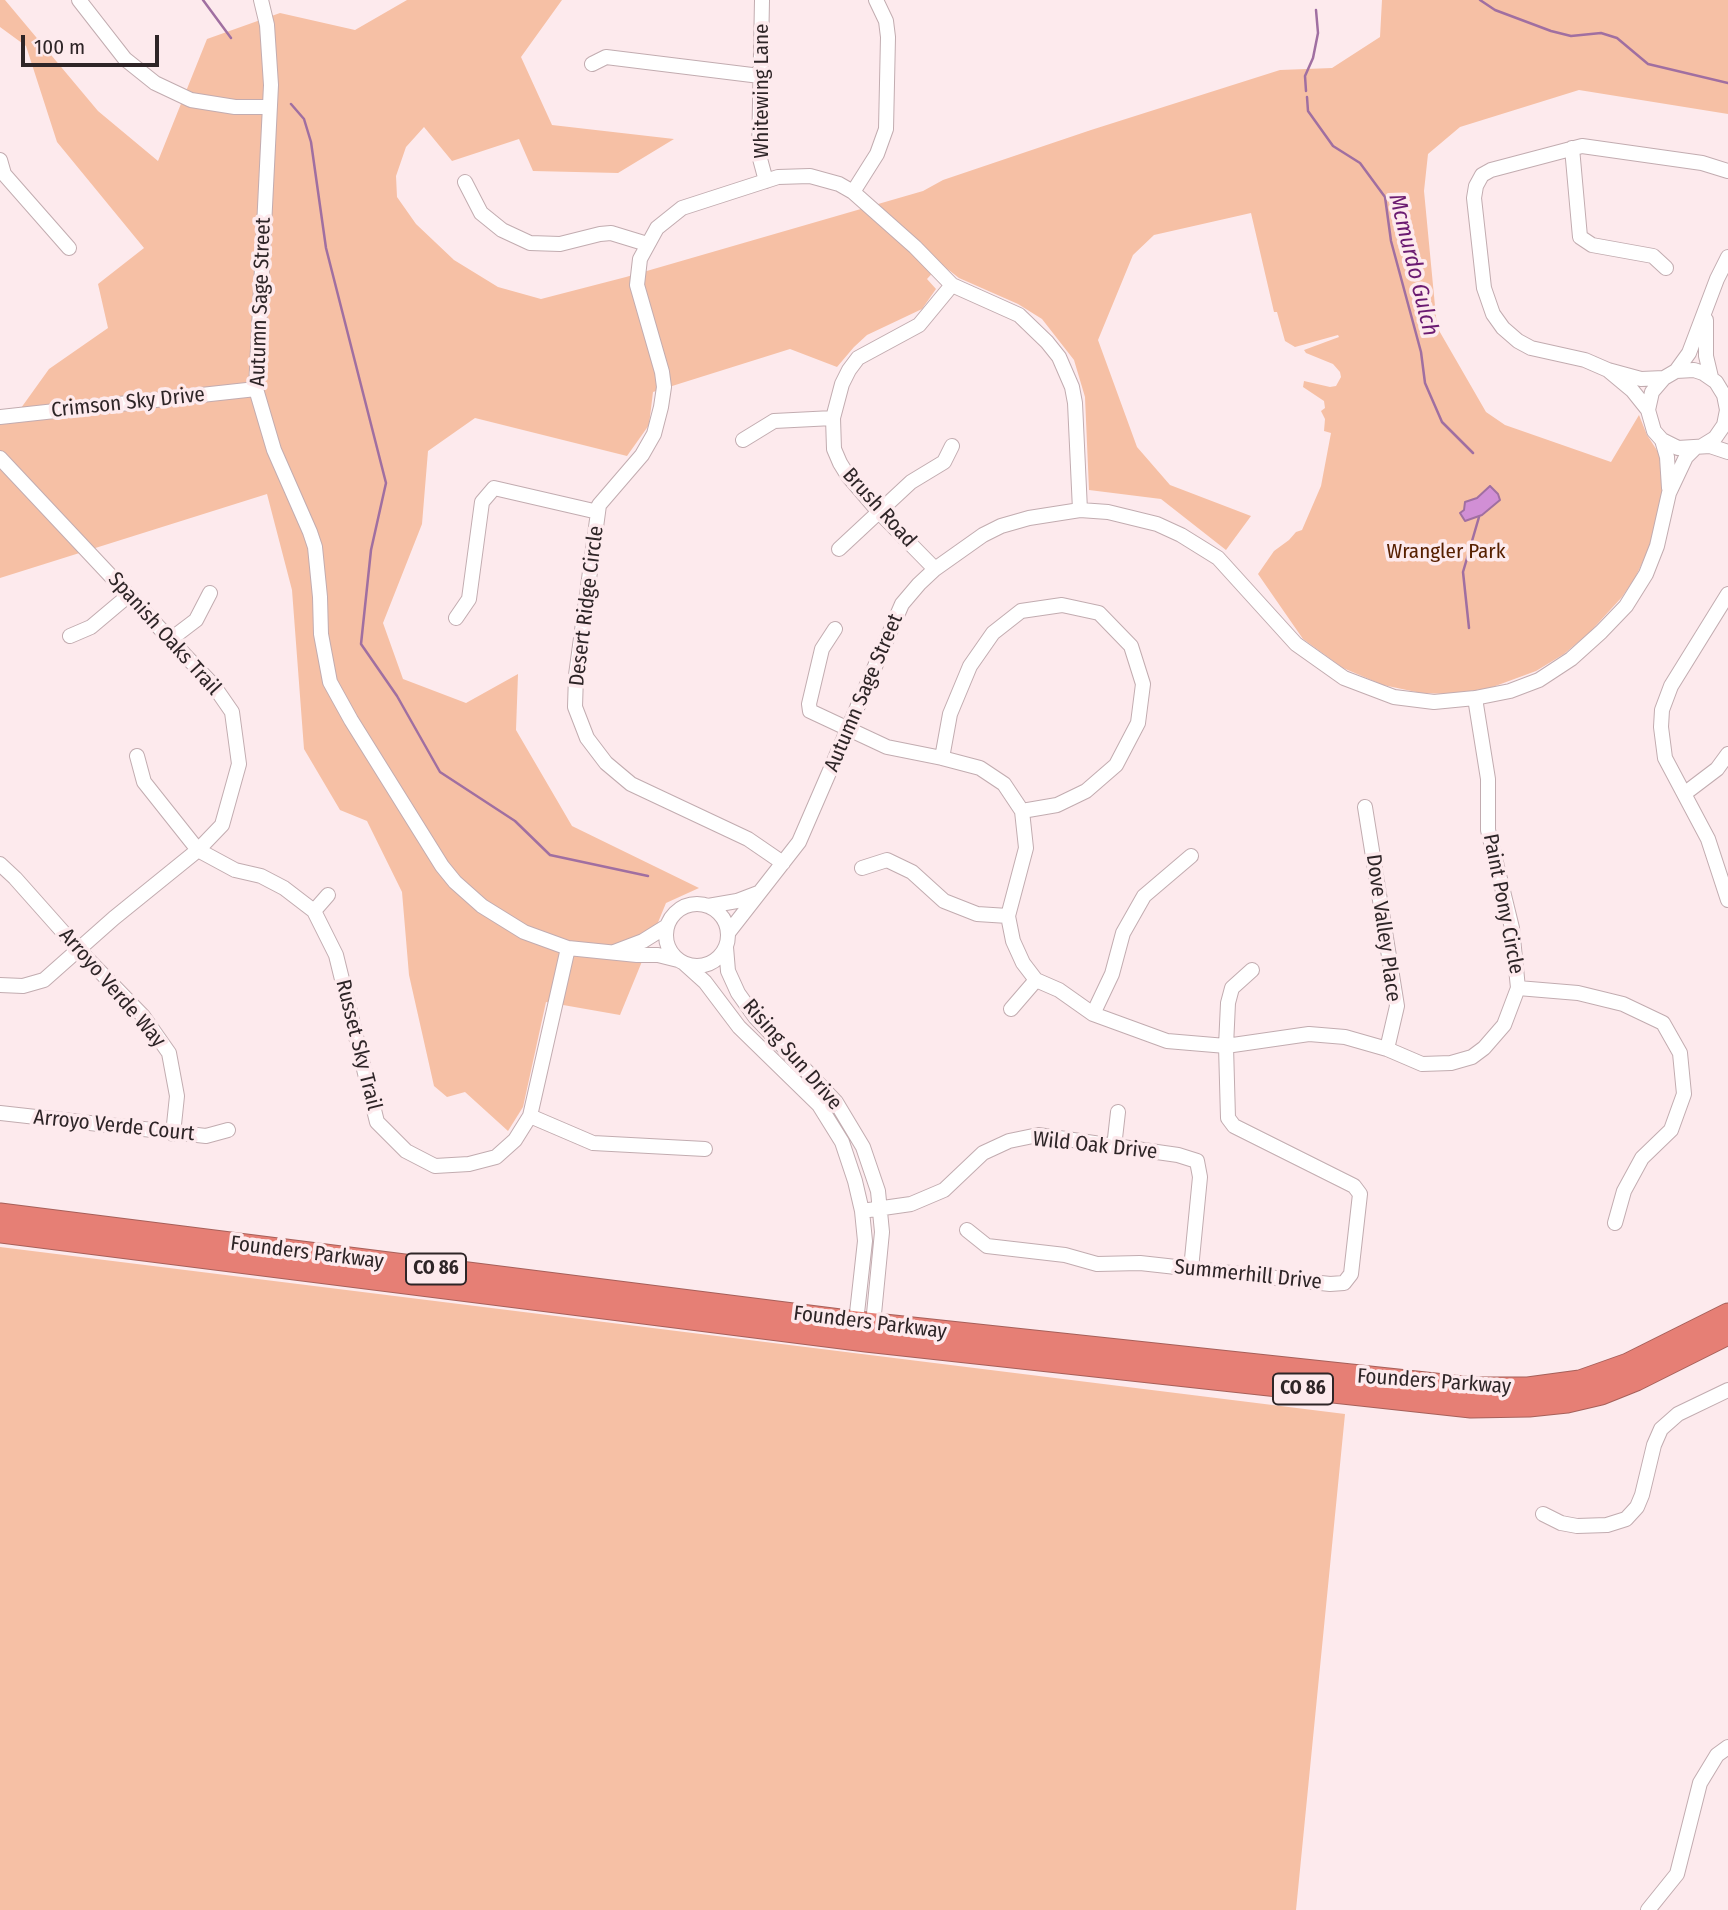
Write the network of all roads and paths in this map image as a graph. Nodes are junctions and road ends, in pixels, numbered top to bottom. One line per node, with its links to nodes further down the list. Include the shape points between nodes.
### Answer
1 (79, 0): 7 (street, via 125,59 155,83 191,100)
2 (261, 0): 7 (street, Autumn Sage Street, via 267,24)
3 (762, 0): 6 (street, Whitewing Lane)
4 (876, 0): 13 (street, via 888,37 886,129 877,154)
5 (592, 64): 6 (street, via 607,57)
6 (760, 76): 11 (street, Whitewing Lane, via 759,155)
7 (270, 107): 23 (street, Autumn Sage Street)
8 (1572, 148): 10 (street, via 1609,149); 17 (street, via 1580,237 1592,245 1653,256); 20 (street, via 1482,175 1474,198 1484,289 1493,314 1518,341)
9 (0, 160): 15 (street, via 4,174)
10 (1728, 171)
11 (766, 181): 13 (street, Desert Ridge Circle, via 810,176); 14 (street, Desert Ridge Circle, via 682,208 657,228)
12 (465, 182): 14 (street, via 481,213 502,230 530,243 560,244 611,233)
13 (853, 192): 18 (street, Desert Ridge Circle)
14 (647, 244): 37 (street, Desert Ridge Circle, via 637,285 662,372 661,407 642,455)
15 (69, 248)
16 (1728, 257): 19 (street)
17 (1666, 268)
18 (951, 285): 27 (street, Brush Road, via 919,325 858,358 842,384); 35 (street, Desert Ridge Circle, via 1019,315 1059,356 1072,387)
19 (1706, 312): 21 (street, via 1689,353); 22 (street)
20 (1608, 370): 21 (street, via 1641,379); 24 (street)
21 (1670, 375): 22 (street, via 1694,370); 24 (street, via 1652,392)
22 (1711, 377): 25 (street, via 1721,388)
23 (256, 389): 26 (street, Crimson Sky Drive); 68 (street, Autumn Sage Street, via 274,450 315,547 323,651 337,697 455,882 497,917)
24 (1648, 410): 29 (street)
25 (1727, 411): 31 (street, via 1720,432)
26 (0, 417)
27 (832, 418): 28 (street, via 774,421); 36 (street, Brush Road, via 839,463)
28 (743, 440)
29 (1662, 440): 31 (street, via 1678,448); 34 (street, Autumn Sage Street)
30 (952, 446): 36 (street, via 944,462 911,482)
31 (1699, 447): 32 (street); 34 (street, Autumn Sage Street, via 1686,457)
32 (1728, 452)
33 (0, 458): 42 (street, Spanish Oaks Trail)
34 (1670, 493): 47 (street, Autumn Sage Street, via 1657,546 1626,606 1571,659 1539,680)
35 (1080, 510): 39 (street, Autumn Sage Street, via 1001,526); 47 (street, Autumn Sage Street, via 1136,518 1181,535 1218,558 1296,644 1344,678 1394,697 1434,702)
36 (878, 511): 38 (street); 39 (street, Brush Road)
37 (598, 512): 43 (street, via 494,488 482,502 469,599); 57 (street, Desert Ridge Circle, via 576,675 575,707 587,738 606,763 631,784 748,839)
38 (839, 549)
39 (935, 569): 48 (street, Autumn Sage Street, via 902,604)
40 (210, 593): 46 (street, via 196,620)
41 (1728, 594): 52 (street, via 1677,674 1662,710 1665,758)
42 (130, 595): 45 (street, via 91,627); 46 (street, Spanish Oaks Trail)
43 (456, 618)
44 (835, 629): 48 (street, via 822,649 809,704 815,715)
45 (70, 636)
46 (171, 639): 55 (street, Spanish Oaks Trail, via 232,712 239,764 222,825)
47 (1475, 698): 75 (street, Paint Pony Circle, via 1488,779 1488,830 1512,928)
48 (848, 729): 51 (street, via 887,747); 57 (street, Autumn Sage Street, via 799,842)
49 (1728, 754): 52 (street, via 1717,769)
50 (137, 756): 55 (street, via 144,782)
51 (942, 758): 54 (street, via 988,773 1004,785); 54 (street, via 950,714 970,666 993,633 1021,611 1062,605 1099,613 1131,646 1143,684 1138,723 1116,765 1086,791 1057,805)
52 (1684, 794): 62 (street, via 1708,839)
53 (1364, 807): 79 (street, Dove Valley Place, via 1396,1006)
54 (1022, 811): 65 (street, Paint Pony Circle, via 1026,848)
55 (198, 850): 64 (street, Russet Sky Trail, via 284,888); 69 (street, Spanish Oaks Trail)
56 (1191, 856): 77 (street, via 1144,896 1123,933 1112,974)
57 (783, 863): 60 (street, Autumn Sage Street)
58 (0, 864): 69 (street, Arroyo Verde Way)
59 (862, 868): 65 (street, via 887,860 912,872 944,901 977,914)
60 (759, 892): 63 (street); 67 (street, Autumn Sage Street)
61 (328, 895): 64 (street)
62 (1727, 897)
63 (708, 906): 66 (street, via 679,909); 67 (street, via 722,916)
64 (314, 911): 82 (street, Russet Sky Trail, via 336,955 377,1122 407,1152 435,1166 496,1157 515,1140)
65 (1008, 916): 73 (street, Paint Pony Circle, via 1013,942)
66 (667, 926): 70 (street, Autumn Sage Street); 71 (street, via 667,944)
67 (727, 940): 71 (street, via 722,954 709,964); 87 (street, Rising Sun Drive, via 728,971 738,993 836,1102 863,1147)
68 (568, 948): 70 (street, Autumn Sage Street); 82 (street, Russet Sky Trail)
69 (79, 950): 74 (street, Spanish Oaks Trail, via 44,980 23,986); 84 (street, Arroyo Verde Way, via 143,1016 169,1054 177,1096)
70 (613, 953): 71 (street, Autumn Sage Street, via 658,955)
71 (681, 962): 88 (street, Rising Sun Drive, via 818,1105 842,1142)
72 (1252, 970): 78 (street, via 1232,988)
73 (1036, 979): 76 (street); 77 (street, Paint Pony Circle)
74 (0, 985)
75 (1518, 988): 79 (street, Paint Pony Circle, via 1504,1026 1472,1056 1451,1063 1422,1064); 90 (street, via 1578,993 1623,1004 1663,1023 1680,1054 1684,1094 1671,1130 1642,1158 1624,1191)
76 (1011, 1009)
77 (1093, 1014): 78 (street, Paint Pony Circle, via 1167,1041)
78 (1226, 1046): 79 (street, Paint Pony Circle, via 1309,1034 1345,1037); 93 (street, Summerhill Drive, via 1228,1118 1234,1126 1336,1176 1360,1194 1351,1274 1343,1283 1330,1284)
79 (1387, 1049)
80 (1118, 1112): 85 (street)
81 (0, 1113): 84 (street, Arroyo Verde Court)
82 (530, 1116): 86 (street, via 593,1143)
83 (228, 1130): 84 (street, Arroyo Verde Court, via 206,1136)
84 (173, 1134)
85 (1114, 1147): 87 (street, Wild Oak Drive, via 1038,1135 1009,1141 983,1153 944,1190 911,1204); 93 (street, Wild Oak Drive, via 1197,1161 1200,1177)
86 (705, 1149)
87 (880, 1210): 88 (street, Wild Oak Drive); 95 (street, Rising Sun Drive, via 882,1232)
88 (862, 1211): 95 (street, Rising Sun Drive)
89 (0, 1214): 95 (highway, Founders Parkway / CO 86)
90 (1615, 1223)
91 (967, 1230): 93 (street, Summerhill Drive, via 987,1246 1065,1255 1097,1264)
92 (0, 1232): 95 (highway, Founders Parkway / CO 86)
93 (1191, 1269)
94 (1728, 1314): 95 (highway, Founders Parkway / CO 86, via 1613,1370 1564,1384 1508,1389)
95 (865, 1329): 96 (highway, Founders Parkway / CO 86, via 1488,1407 1567,1402 1601,1394)
96 (1728, 1334)
97 (1728, 1390): 98 (street, via 1678,1414 1661,1429 1642,1495 1626,1519 1577,1526)
98 (1543, 1514)
99 (1728, 1747): 100 (street, via 1717,1755 1700,1783 1676,1874)
100 (1648, 1910)

